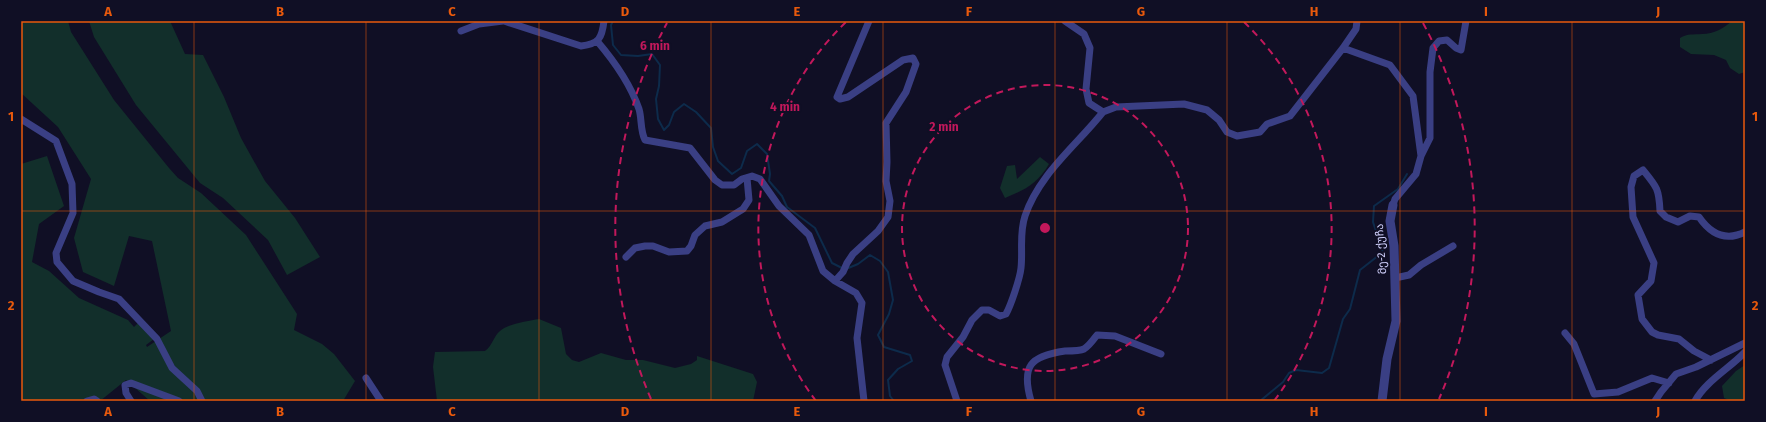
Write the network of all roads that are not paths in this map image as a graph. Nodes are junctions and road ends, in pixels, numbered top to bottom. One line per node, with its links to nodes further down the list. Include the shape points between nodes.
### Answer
1 (503, 21): 7 (street, via 479,24); 8 (street, via 581,46 593,45)
2 (604, 21): 8 (street, via 603,35)
3 (868, 21): 19 (street, via 837,97 848,97 903,60 913,58 916,64 906,92 886,123 886,181 890,201 888,217 878,231 853,254)
4 (1065, 21): 10 (street, via 1084,34 1090,48 1086,89 1089,103)
5 (1357, 21): 9 (street, via 1356,29)
6 (1466, 21): 12 (street, via 1461,50 1448,40 1438,41 1433,48 1430,72 1430,138)
7 (461, 31)
8 (597, 41): 13 (street, via 615,62 630,87 640,111 645,140 690,148 715,180 722,185 734,185)
9 (1343, 48): 10 (street, via 1290,116 1267,124 1260,132 1237,136 1227,132 1219,120 1207,110 1184,104 1116,107); 12 (street, მე-2 ქუჩა, via 1390,65 1403,82 1413,96)
10 (1103, 112): 34 (street, via 1047,173 1033,197 1025,217 1020,242 1021,268 1006,314 1000,316 989,310 982,310 972,320 963,337 947,357 945,365)
11 (21, 119): 31 (street, via 56,141 72,184 73,212 56,253 57,262 73,280 119,299 157,339 172,368 197,391)
12 (1421, 156): 14 (street, მე-2 ქუჩა, via 1416,174)
13 (747, 178): 17 (street, via 749,200 744,209 722,222 705,226 695,235 692,246 687,251 669,252 645,246 635,248); 19 (street, via 752,176 760,179 779,206 809,235 823,271)
14 (1393, 205): 18 (street, მე-2 ქუჩა, via 1390,221)
15 (1745, 232): 24 (street, via 1725,237 1708,229 1699,216 1690,216 1678,222 1666,217 1660,211 1657,187 1643,170 1634,176 1631,187 1633,217 1654,263 1651,281 1638,295 1642,319 1652,332 1679,339)
16 (1453, 246): 18 (street, via 1409,275)
17 (626, 257)
18 (1395, 278): 36 (street, მე-2 ქუჩა, via 1396,321 1387,359)
19 (835, 281): 33 (street, via 856,293 862,303 857,338)
20 (1565, 333): 26 (street, via 1574,344 1594,394 1618,392 1652,378)
21 (1745, 344): 24 (street)
22 (1745, 352): 38 (street, via 1707,385)
23 (1161, 354): 35 (street, via 1115,336 1097,335 1084,349 1047,354 1033,362 1027,375)
24 (1711, 360): 26 (street, via 1676,374)
25 (366, 378): 32 (street)
26 (1669, 383): 37 (street)
27 (87, 401): 28 (street)
28 (97, 401)
29 (131, 401): 30 (street, via 125,385 131,383)
30 (179, 401)
31 (202, 401)
32 (381, 401)
33 (864, 401)
34 (957, 401)
35 (1031, 401)
36 (1382, 401)
37 (1655, 401)
38 (1695, 401)

